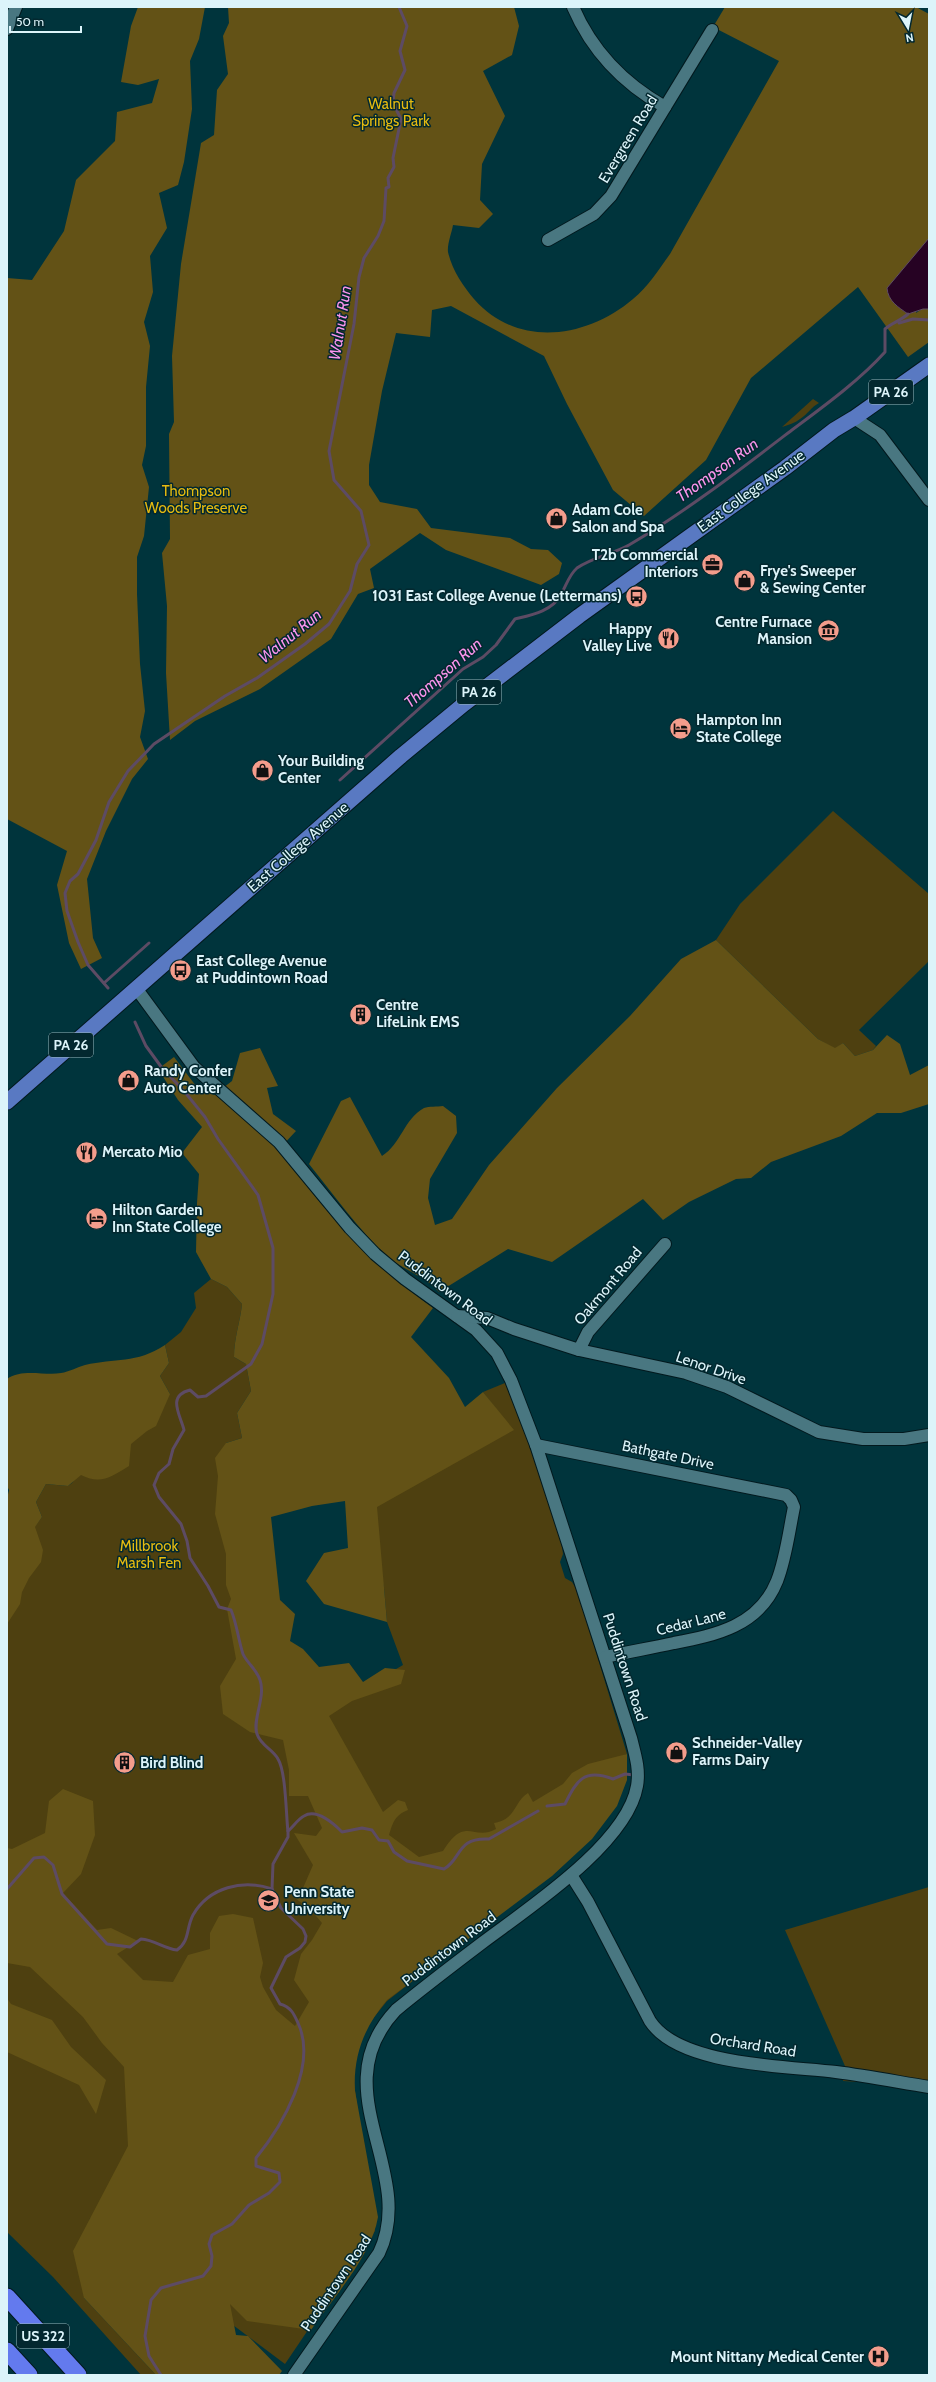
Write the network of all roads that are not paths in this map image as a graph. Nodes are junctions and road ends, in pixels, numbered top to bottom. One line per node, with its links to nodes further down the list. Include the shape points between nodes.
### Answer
1 (16, 7): 3 (street)
2 (573, 7): 5 (street, via 589,39 609,64 640,92)
3 (7, 29)
4 (712, 30): 5 (street, Evergreen Road)
5 (665, 107): 6 (street, Evergreen Road, via 612,196 594,214)
6 (548, 240)
7 (929, 364): 8 (main road, East College Avenue / PA 26)
8 (854, 418): 9 (street, via 880,435); 10 (main road, East College Avenue / PA 26, via 585,612 464,704)
9 (929, 500)
10 (136, 988): 11 (main road, East College Avenue / PA 26); 13 (street, Puddintown Road, via 194,1067 279,1142 365,1244 405,1279)
11 (7, 1102)
12 (665, 1244): 14 (street, Oakmont Road, via 588,1332)
13 (457, 1316): 14 (street, Lenor Drive, via 487,1318 514,1330); 16 (street, Puddintown Road, via 480,1332 497,1353 511,1380)
14 (579, 1350): 15 (street, Lenor Drive, via 686,1373 727,1387 819,1432 863,1439 904,1439)
15 (929, 1435)
16 (536, 1445): 17 (street, Bathgate Drive, via 786,1495); 18 (street, Puddintown Road)
17 (791, 1500): 18 (street, Cedar Lane, via 794,1507 777,1581 767,1600 753,1616 736,1627 716,1635)
18 (605, 1657): 19 (street, Puddintown Road, via 638,1765 637,1786 627,1811 598,1848)
19 (571, 1875): 20 (street, Orchard Road, via 588,1902 650,2021 663,2034 693,2050 722,2059 837,2072); 27 (street, Puddintown Road, via 407,2001 384,2022 376,2035 370,2050 366,2077 370,2114 388,2204 387,2233 379,2253)
20 (929, 2087)
21 (9, 2298): 26 (highway, US 322)
22 (7, 2351): 25 (highway, US 322)
23 (7, 2362): 24 (highway)
24 (19, 2375)
25 (29, 2375)
26 (78, 2375)
27 (294, 2375)

